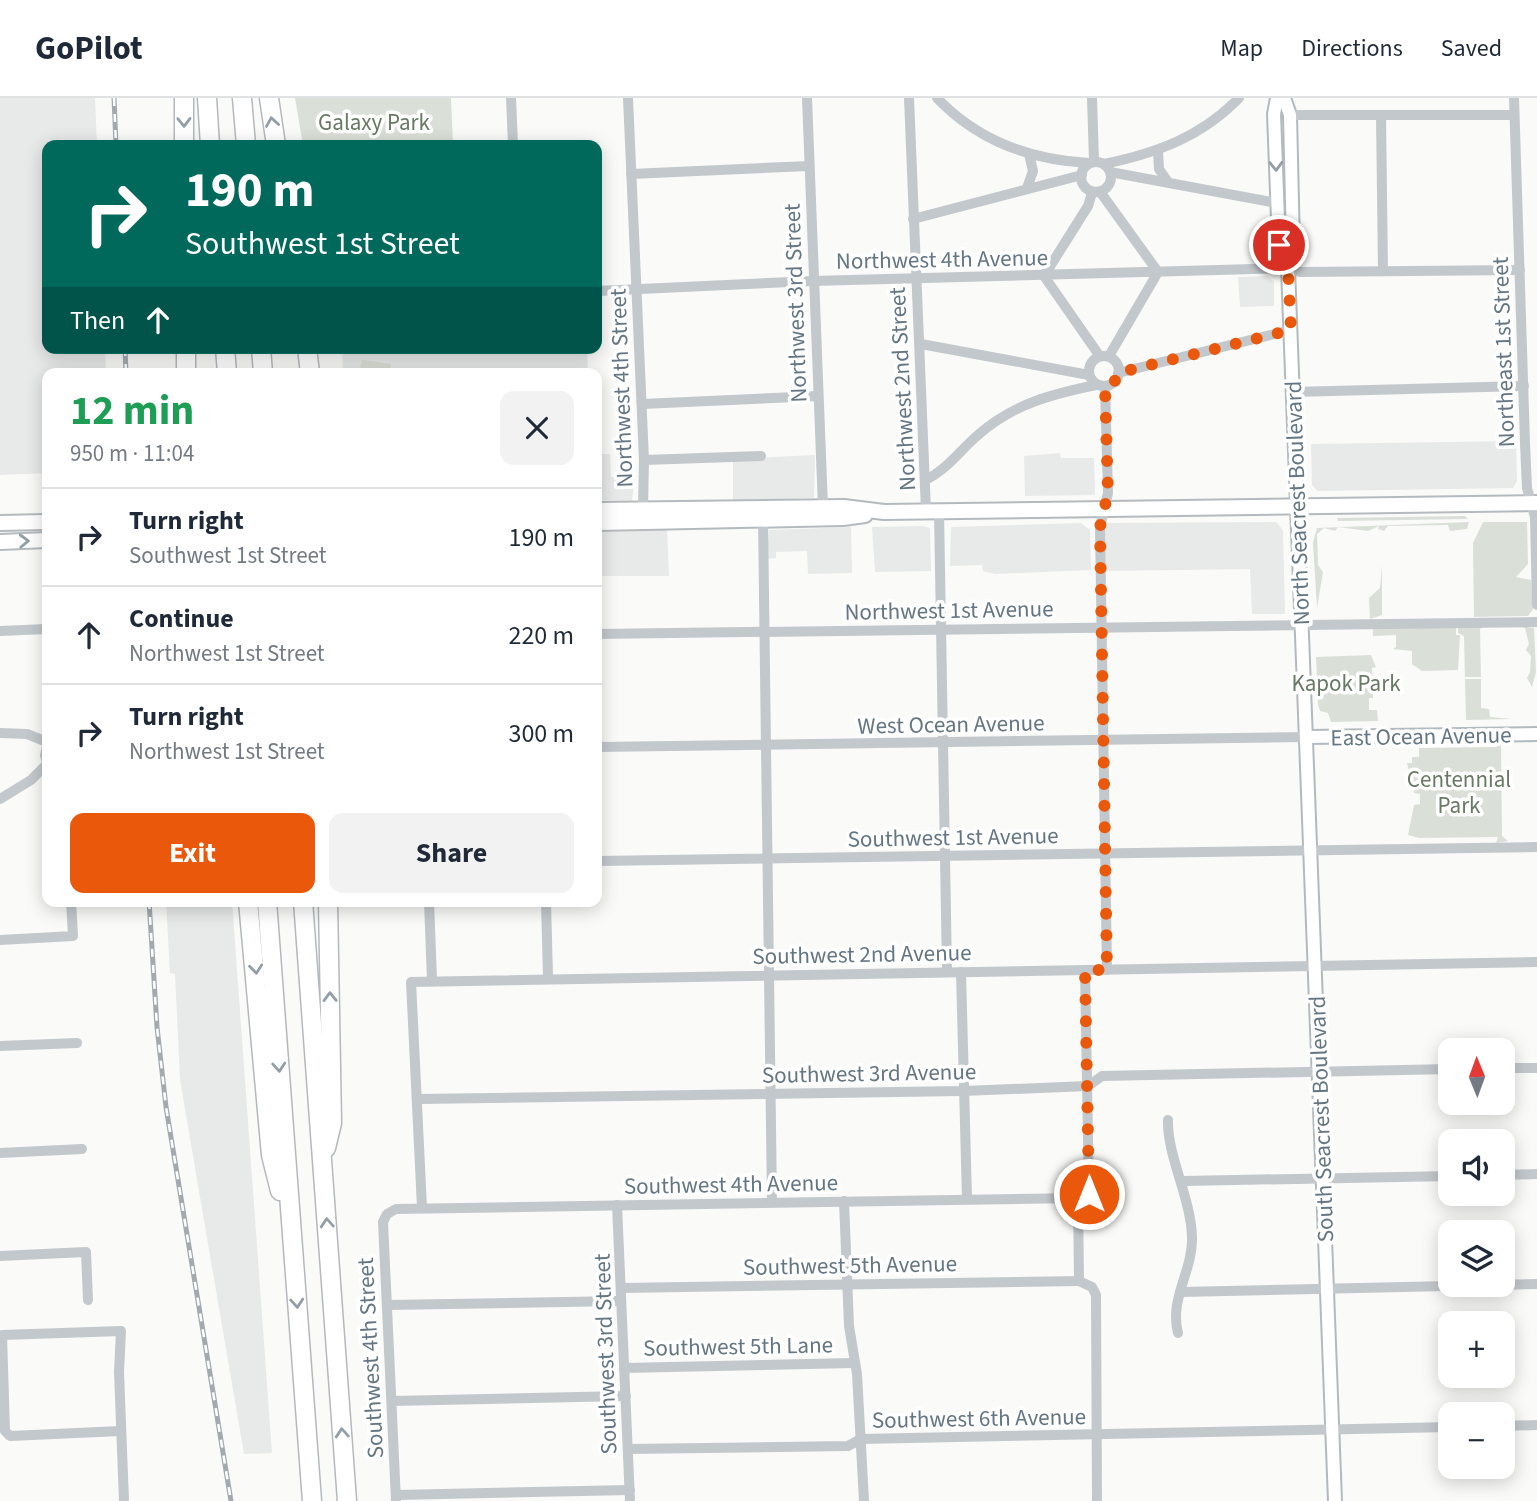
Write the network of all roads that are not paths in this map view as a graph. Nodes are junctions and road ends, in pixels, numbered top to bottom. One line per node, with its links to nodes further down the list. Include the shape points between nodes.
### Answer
1 (184, 98): 18 (highway, one-way to 18)
2 (207, 98): 19 (highway)
3 (242, 98): 20 (highway)
4 (269, 98): 21 (highway, one-way to 4)
5 (511, 98): 22 (street)
6 (628, 98): 27 (street, Northwest 4th Street)
7 (807, 98): 26 (street, Northwest 3rd Street)
8 (909, 98): 33 (street, Northwest 2nd Street)
9 (937, 98): 24 (street, via 987,137)
10 (1093, 98): 25 (street)
11 (1239, 98): 23 (street, via 1205,127)
12 (1277, 98): 32 (street, North Seacrest Boulevard, one-way to 32)
13 (1284, 98): 15 (street, North Seacrest Boulevard)
14 (1514, 98): 16 (street, Northeast 1st Street)
15 (1290, 115): 17 (street); 34 (street, North Seacrest Boulevard, via 1293,246)
16 (1514, 115): 17 (street); 35 (street, Northeast 1st Street)
17 (1381, 116): 36 (street)
18 (184, 140)
19 (210, 140)
20 (246, 140)
21 (275, 140)
22 (513, 140)
23 (1158, 151): 25 (street); 29 (street, via 1159,169)
24 (1029, 154): 25 (street); 30 (street, via 1033,171)
25 (1099, 165): 28 (street); 29 (street); 31 (street, via 1109,186)
26 (809, 166): 27 (street); 40 (street, Northwest 3rd Street)
27 (631, 174): 41 (street, Northwest 4th Street)
28 (1082, 175): 30 (street); 31 (street, via 1083,184)
29 (1168, 182): 32 (street)
30 (1027, 188): 33 (street)
31 (1097, 193): 37 (street); 38 (street)
32 (1278, 203): 34 (street, North Seacrest Boulevard, via 1279,245)
33 (914, 219): 39 (street, Northwest 2nd Street)
34 (1288, 268): 36 (street, Northwest 4th Avenue, via 1300,272); 37 (street, Northwest 4th Avenue); 43 (street, North Seacrest Boulevard)
35 (1520, 270): 36 (street, Northwest 4th Avenue); 49 (street, Northeast 1st Street)
36 (1383, 271)
37 (1158, 272): 38 (street, Northwest 4th Avenue); 45 (street)
38 (1044, 276): 39 (street, Northwest 4th Avenue); 45 (street)
39 (916, 279): 40 (street, Northwest 4th Avenue); 44 (street, Northwest 2nd Street)
40 (813, 281): 41 (street, Northwest 4th Avenue); 51 (street, Northwest 3rd Street)
41 (637, 290): 42 (street, Northwest 4th Avenue); 52 (street, Northwest 4th Street)
42 (602, 291)
43 (1291, 330): 46 (street); 50 (street, North Seacrest Boulevard)
44 (920, 344): 47 (street); 55 (street, Northwest 2nd Street)
45 (1104, 356): 46 (street, via 1116,362); 47 (street, via 1091,362)
46 (1118, 373): 48 (street, via 1114,383)
47 (1090, 375): 48 (street)
48 (1101, 386): 55 (street, via 1024,404 991,424 940,473); 60 (street, via 1108,493)
49 (1524, 386): 50 (street); 56 (street, Northeast 1st Street, via 1527,488)
50 (1293, 392): 58 (street, North Seacrest Boulevard)
51 (818, 396): 52 (street); 57 (street, Northwest 3rd Street)
52 (642, 404): 54 (street, Northwest 4th Street)
53 (761, 456): 54 (street)
54 (645, 460): 59 (street, Northwest 4th Street)
55 (925, 480): 62 (street, Northwest 2nd Street)
56 (1534, 503): 58 (main road); 71 (street, Northeast 1st Street)
57 (823, 507): 59 (main road); 63 (main road)
58 (1296, 507): 60 (main road); 73 (street, North Seacrest Boulevard)
59 (643, 509): 61 (main road); 64 (main road, via 632,515)
60 (1104, 509): 62 (main road); 74 (street, via 1100,527)
61 (602, 510)
62 (933, 511): 63 (main road); 76 (street, Northwest 2nd Street)
63 (880, 512): 65 (main road, via 843,518)
64 (602, 516)
65 (763, 519): 68 (main road); 78 (street)
66 (42, 522): 67 (main road)
67 (0, 523)
68 (602, 523)
69 (42, 540): 70 (main road, one-way to 69)
70 (0, 541)
71 (1537, 604)
72 (1537, 622): 73 (street, Northwest 1st Avenue)
73 (1302, 624): 74 (street, Northwest 1st Avenue); 82 (street, North Seacrest Boulevard)
74 (1101, 627): 76 (street, Northwest 1st Avenue); 83 (street)
75 (42, 629): 77 (street)
76 (940, 629): 78 (street, Northwest 1st Avenue); 85 (street, Northwest 2nd Street)
77 (0, 631)
78 (763, 632): 79 (street, Northwest 1st Avenue); 86 (street)
79 (602, 634)
80 (0, 733): 84 (street, via 27,734)
81 (1537, 734): 82 (street, East Ocean Avenue)
82 (1306, 737): 83 (street, West Ocean Avenue); 91 (street, South Seacrest Boulevard)
83 (1103, 741): 85 (street, West Ocean Avenue); 92 (street)
84 (42, 742)
85 (943, 744): 86 (street, West Ocean Avenue); 93 (street, Northwest 2nd Street)
86 (766, 745): 87 (street, West Ocean Avenue); 94 (street)
87 (602, 747)
88 (42, 768): 89 (street)
89 (0, 799)
90 (1537, 847): 91 (street, Southwest 1st Avenue)
91 (1310, 852): 92 (street, Southwest 1st Avenue); 105 (street, South Seacrest Boulevard)
92 (1106, 854): 93 (street, Southwest 1st Avenue); 107 (street)
93 (944, 856): 94 (street, Southwest 1st Avenue); 108 (street, Northwest 2nd Street)
94 (767, 858): 95 (street, Southwest 1st Avenue); 110 (street)
95 (602, 861)
96 (71, 907): 103 (street, via 73,936)
97 (249, 907): 139 (highway, one-way to 139, via 271,1155)
98 (267, 907): 139 (highway, one-way to 139)
99 (303, 907): 126 (highway)
100 (328, 907): 126 (highway, one-way to 100, via 332,1123)
101 (429, 907): 112 (street)
102 (545, 907): 111 (street)
103 (0, 940)
104 (1537, 962): 105 (street, Southwest 2nd Avenue)
105 (1314, 967): 107 (street, Southwest 2nd Avenue); 118 (street, South Seacrest Boulevard)
106 (1085, 970): 107 (street, Southwest 2nd Avenue); 109 (street, Southwest 2nd Avenue); 119 (street)
107 (1107, 970)
108 (947, 972): 109 (street, Southwest 2nd Avenue); 110 (street, Southwest 2nd Avenue)
109 (961, 972): 120 (street)
110 (768, 975): 111 (street, Southwest 2nd Avenue); 121 (street)
111 (548, 977): 112 (street, Southwest 2nd Avenue)
112 (432, 980): 122 (street, Southwest 2nd Avenue, via 411,982)
113 (77, 1043): 114 (street)
114 (0, 1046)
115 (1516, 1068): 116 (street)
116 (1537, 1068)
117 (1438, 1069): 118 (street, Southwest 3rd Avenue)
118 (1319, 1072): 119 (street, Southwest 3rd Avenue, via 1102,1076); 130 (street, South Seacrest Boulevard)
119 (1088, 1086): 120 (street, Southwest 3rd Avenue); 132 (street, via 1089,1194)
120 (963, 1091): 121 (street, Southwest 3rd Avenue); 133 (street)
121 (768, 1094): 122 (street, Southwest 3rd Avenue); 135 (street)
122 (417, 1099): 137 (street)
123 (1168, 1121): 131 (street)
124 (82, 1149): 125 (street)
125 (0, 1153)
126 (323, 1162): 167 (highway, one-way to 126)
127 (1537, 1174): 128 (street)
128 (1515, 1175)
129 (1438, 1176): 130 (street)
130 (1323, 1178): 131 (street); 145 (street, South Seacrest Boulevard)
131 (1183, 1181): 146 (street, via 1192,1238)
132 (1078, 1198): 133 (street, Southwest 4th Avenue); 141 (street)
133 (967, 1199): 134 (street, Southwest 4th Avenue)
134 (844, 1201): 135 (street, Southwest 4th Avenue); 142 (street)
135 (772, 1202): 136 (street, Southwest 4th Avenue)
136 (617, 1205): 137 (street, Southwest 4th Avenue); 144 (street, Southwest 3rd Street)
137 (422, 1208): 138 (street, Southwest 4th Avenue)
138 (387, 1214): 149 (street, Southwest 4th Street, via 383,1222)
139 (292, 1235): 166 (highway, one-way to 166)
140 (0, 1256): 147 (street, via 86,1252)
141 (1079, 1281): 142 (street, Southwest 5th Avenue); 160 (street, via 1093,1287 1096,1295 1098,1427)
142 (848, 1284): 144 (street, Southwest 5th Avenue); 151 (street)
143 (1537, 1284): 145 (street)
144 (621, 1288): 148 (street, Southwest 3rd Street)
145 (1328, 1289): 146 (street); 158 (street, South Seacrest Boulevard)
146 (1180, 1292): 150 (street, via 1175,1313)
147 (89, 1300)
148 (621, 1301): 149 (street); 152 (street, Southwest 3rd Street)
149 (388, 1305): 154 (street, Southwest 4th Street)
150 (1178, 1333)
151 (853, 1363): 152 (street, Southwest 5th Lane); 161 (street)
152 (624, 1368): 153 (street, Southwest 3rd Street)
153 (626, 1396): 154 (street); 162 (street, Southwest 3rd Street)
154 (392, 1401): 164 (street, Southwest 4th Street)
155 (1537, 1425): 156 (street)
156 (1515, 1426)
157 (1438, 1427): 158 (street, Southwest 6th Avenue)
158 (1333, 1430): 160 (street, Southwest 6th Avenue); 170 (street, South Seacrest Boulevard)
159 (121, 1431): 159 (street, via 10,1436 5,1431 2,1335 121,1331); 165 (street)
160 (1094, 1436): 161 (street, Southwest 6th Avenue); 169 (street)
161 (861, 1439): 162 (street, Southwest 6th Avenue, via 848,1446); 168 (street)
162 (628, 1449): 163 (street, Southwest 3rd Street)
163 (630, 1496): 164 (street)
164 (396, 1498)
165 (124, 1501)
166 (312, 1501)
167 (347, 1501)
168 (863, 1501)
169 (1097, 1501)
170 (1335, 1501)

